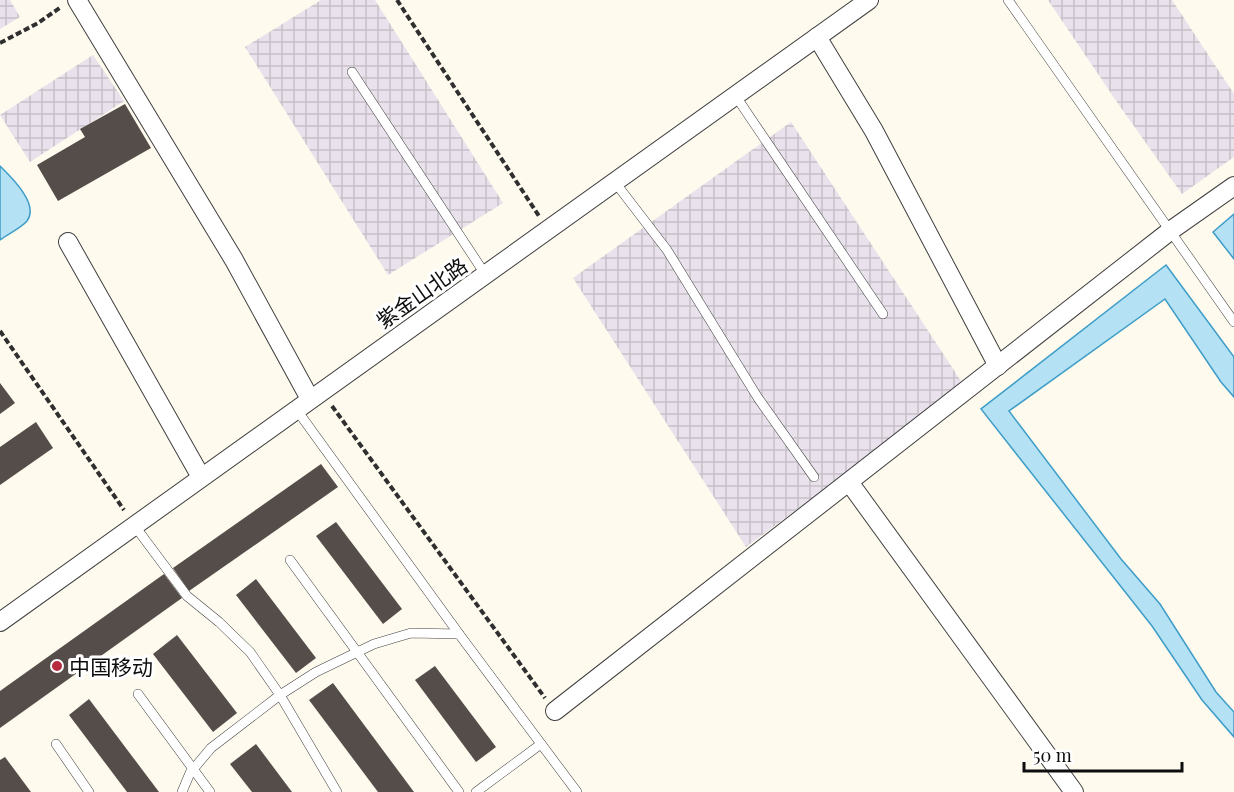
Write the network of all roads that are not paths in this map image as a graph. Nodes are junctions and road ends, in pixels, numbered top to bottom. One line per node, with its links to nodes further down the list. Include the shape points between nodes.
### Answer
1 (869, 0): 4 (street, 紫金山北路)
2 (1008, 0): 9 (lane)
3 (70, 3): 15 (street, via 234,260)
4 (817, 37): 6 (street, 紫金山北路); 14 (street, via 874,131)
5 (352, 72): 11 (lane)
6 (735, 95): 7 (street, 紫金山北路); 12 (lane)
7 (615, 181): 11 (street, 紫金山北路); 17 (lane, via 667,250 758,398)
8 (1234, 186): 9 (street)
9 (1170, 231): 13 (lane); 14 (street)
10 (68, 242): 16 (street)
11 (485, 274): 15 (street, 紫金山北路)
12 (883, 314)
13 (1234, 322)
14 (998, 366): 18 (street)
15 (309, 400): 16 (street, 紫金山北路); 22 (lane)
16 (201, 477): 19 (street, 紫金山北路)
17 (814, 477)
18 (849, 482): 26 (street); 37 (street)
19 (134, 525): 21 (street, 紫金山北路); 25 (lane, via 187,596 250,652)
20 (290, 560): 23 (lane)
21 (0, 622)
22 (459, 634): 23 (lane, via 411,633); 28 (lane)
23 (357, 652): 25 (lane); 34 (lane)
24 (138, 694): 29 (lane)
25 (280, 695): 29 (lane, via 211,748); 33 (lane)
26 (555, 711)
27 (56, 744): 30 (lane)
28 (541, 744): 35 (lane); 36 (lane)
29 (193, 769): 31 (lane); 32 (lane)
30 (89, 792)
31 (182, 792)
32 (210, 792)
33 (337, 792)
34 (459, 792)
35 (476, 792)
36 (577, 792)
37 (1074, 792)

